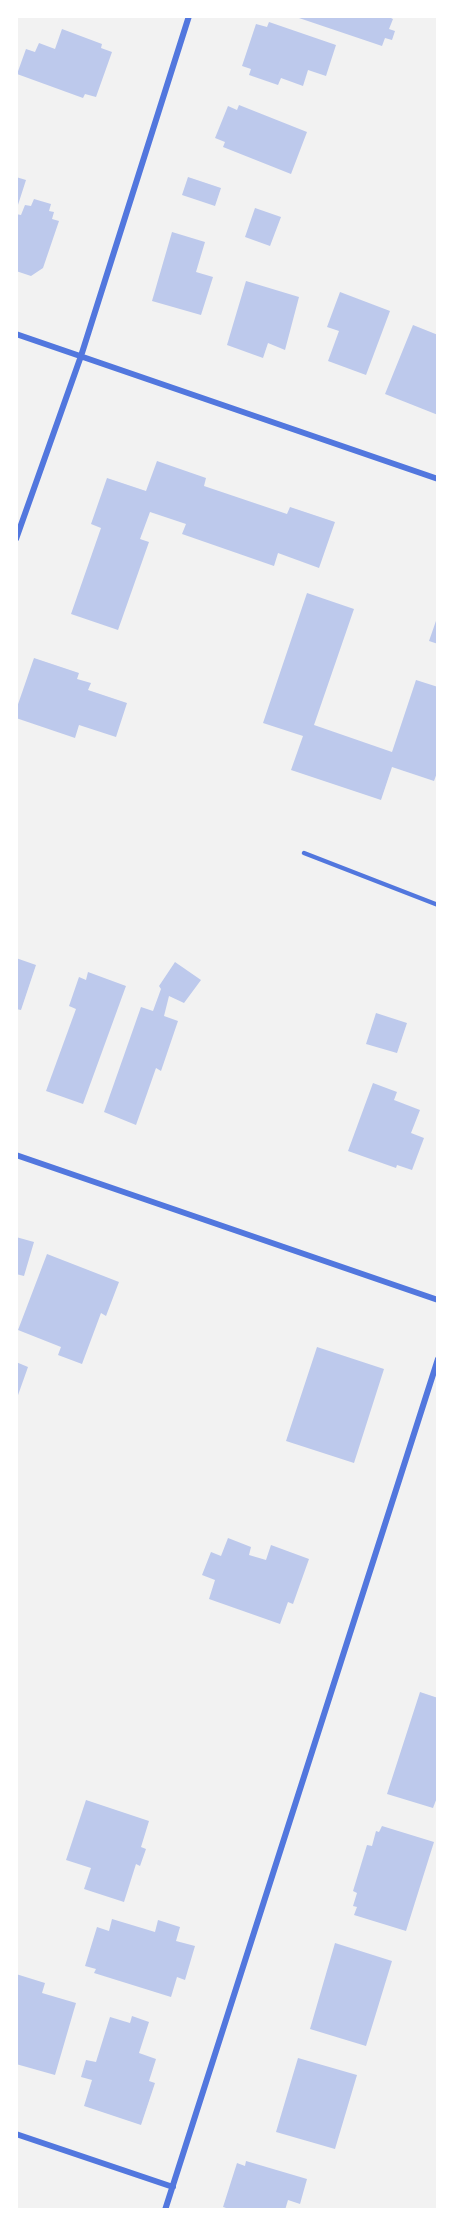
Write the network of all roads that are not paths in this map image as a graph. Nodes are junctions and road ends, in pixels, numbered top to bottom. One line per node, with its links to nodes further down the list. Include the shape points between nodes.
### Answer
1 (189, 16): 3 (street)
2 (16, 334): 3 (street)
3 (81, 356): 4 (street); 5 (street)
4 (438, 480)
5 (16, 539)
6 (304, 852): 7 (lane)
7 (438, 905)
8 (16, 1155): 9 (street)
9 (438, 1300)
10 (438, 1359): 12 (street)
11 (16, 2134): 12 (street)
12 (173, 2187): 13 (street)
13 (165, 2210)

